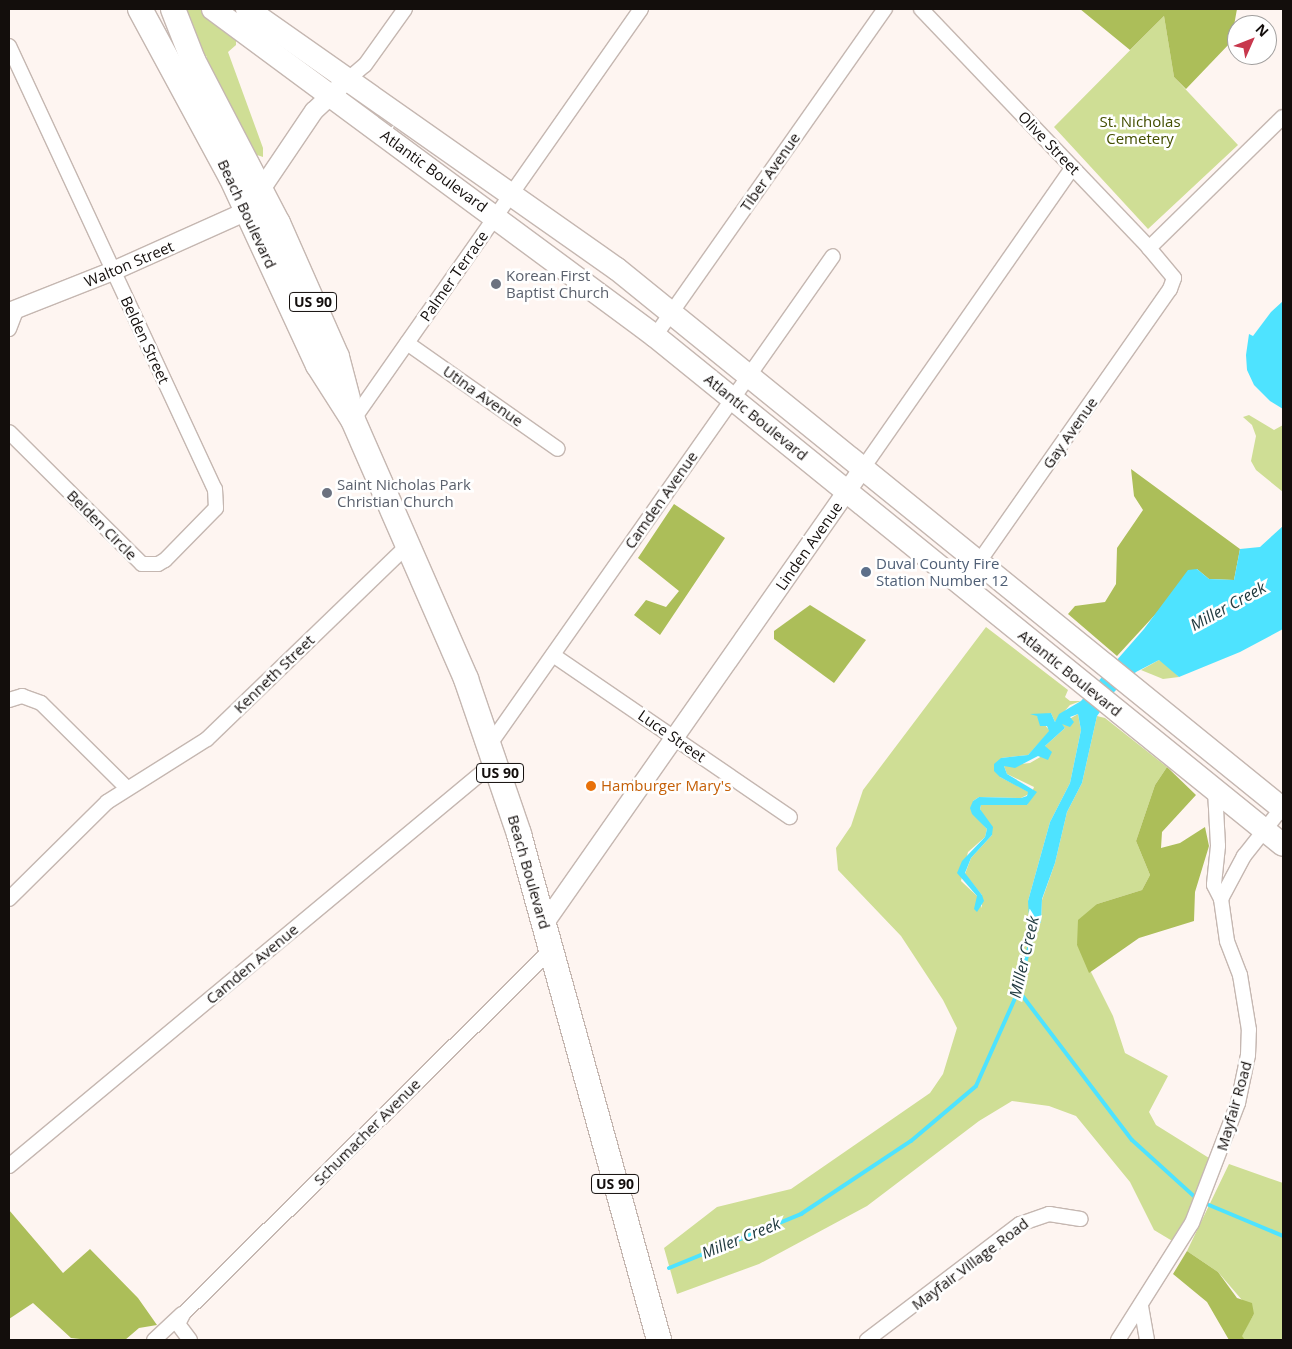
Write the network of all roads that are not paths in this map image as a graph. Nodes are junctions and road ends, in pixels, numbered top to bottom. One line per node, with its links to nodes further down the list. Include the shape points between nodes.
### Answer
1 (140, 9): 16 (highway, Beach Boulevard / US 90)
2 (213, 9): 11 (main road, Atlantic Boulevard)
3 (247, 9): 10 (main road, Atlantic Boulevard)
4 (405, 9): 10 (street, via 366,65)
5 (641, 9): 15 (street, Palmer Terrace)
6 (885, 9): 23 (street, Tiber Avenue)
7 (921, 9): 13 (street, Olive Street)
8 (175, 15): 14 (highway, Beach Boulevard / US 90, via 212,98)
9 (9, 46): 20 (street, Belden Street)
10 (348, 80): 11 (street); 15 (main road, Atlantic Boulevard)
11 (331, 95): 14 (street, via 314,111); 17 (main road, Atlantic Boulevard)
12 (1283, 117): 18 (street)
13 (1072, 168): 18 (street, Olive Street); 32 (street, Linden Avenue)
14 (262, 188): 29 (highway, Beach Boulevard / US 90, via 337,357)
15 (512, 193): 17 (street, Palmer Terrace); 23 (main road, Atlantic Boulevard)
16 (248, 211): 20 (street, Walton Street); 29 (highway, Beach Boulevard / US 90, via 318,365)
17 (496, 216): 25 (main road, Atlantic Boulevard); 26 (street, Palmer Terrace)
18 (1149, 248): 21 (street, Olive Street)
19 (833, 256): 27 (street, Camden Avenue)
20 (113, 271): 22 (street, Walton Street); 34 (street, Belden Street)
21 (1174, 278): 36 (street, Gay Avenue, via 1170,289)
22 (12, 312): 24 (street)
23 (671, 313): 25 (street, Tiber Avenue); 27 (main road, Atlantic Boulevard)
24 (9, 329)
25 (655, 336): 28 (main road, Atlantic Boulevard)
26 (407, 343): 29 (street, Palmer Terrace); 31 (street, Utina Avenue)
27 (748, 375): 28 (street, Camden Avenue); 32 (main road, Atlantic Boulevard)
28 (732, 398): 33 (main road, Atlantic Boulevard); 38 (street, Camden Avenue)
29 (353, 420): 35 (highway, Beach Boulevard / US 90)
30 (9, 432): 34 (street, Belden Circle, via 142,564 158,564 165,560 211,515)
31 (558, 449)
32 (863, 468): 33 (street, Linden Avenue); 36 (main road, Atlantic Boulevard)
33 (847, 491): 37 (main road, Atlantic Boulevard); 40 (street, Linden Avenue)
34 (217, 498)
35 (409, 544): 41 (highway, Beach Boulevard / US 90); 42 (street, Kenneth Street, via 207,740)
36 (979, 563): 37 (street, Gay Avenue); 44 (main road, Atlantic Boulevard)
37 (962, 586): 43 (main road, Atlantic Boulevard)
38 (553, 655): 40 (street, Luce Street); 41 (street, Camden Avenue)
39 (9, 700): 42 (street, via 22,696 42,703)
40 (676, 739): 45 (street, Luce Street); 50 (street, Linden Avenue)
41 (493, 753): 50 (highway, Beach Boulevard / US 90); 52 (street, Camden Avenue)
42 (127, 788): 48 (street, Kenneth Street, via 107,802)
43 (1214, 790): 46 (main road, Atlantic Boulevard); 49 (street, via 1218,846 1214,885)
44 (1282, 809): 46 (street, Mayfair Road)
45 (790, 817)
46 (1264, 830): 47 (main road, Atlantic Boulevard); 49 (street, Mayfair Road, via 1232,874)
47 (1283, 846)
48 (9, 899)
49 (1222, 899): 54 (street, Mayfair Road, via 1227,941 1245,998 1249,1042 1245,1075 1206,1192 1170,1261)
50 (544, 924): 51 (highway, Beach Boulevard / US 90)
51 (550, 951): 55 (street, Schumacher Avenue); 58 (highway, Beach Boulevard / US 90)
52 (9, 1166)
53 (1081, 1219): 59 (street, Mayfair Village Road, via 1049,1214 1020,1224)
54 (1141, 1306): 60 (street, Mayfair Road); 61 (street)
55 (181, 1319): 56 (street, Schumacher Avenue); 57 (street)
56 (154, 1340)
57 (190, 1340)
58 (658, 1340)
59 (867, 1340)
60 (1118, 1340)
61 (1147, 1340)

